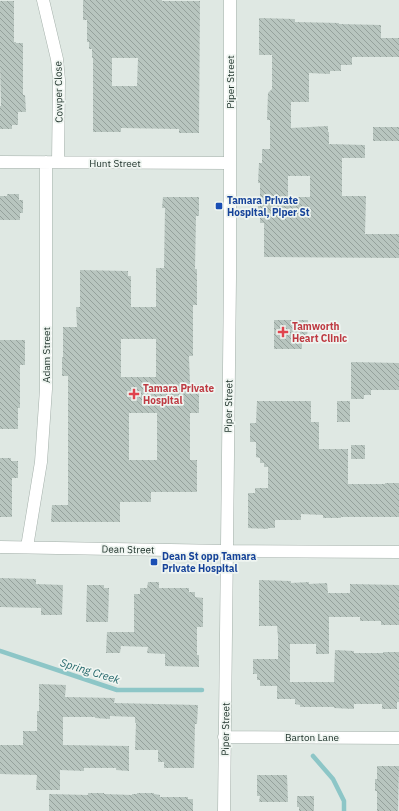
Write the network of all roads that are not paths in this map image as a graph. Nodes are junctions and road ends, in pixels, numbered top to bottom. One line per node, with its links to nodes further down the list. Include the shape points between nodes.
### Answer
1 (43, 0): 4 (street, Cowper Close, via 57,59 59,80)
2 (230, 0): 5 (street, Piper Street)
3 (0, 162): 4 (street, Hunt Street)
4 (52, 162): 5 (street, Hunt Street); 7 (street, Adam Street, via 46,389 41,462)
5 (230, 164): 8 (street, Piper Street)
6 (0, 547): 7 (street, Dean Street)
7 (27, 547): 8 (street, Dean Street)
8 (227, 551): 9 (street, Dean Street); 10 (street, Piper Street)
9 (399, 552)
10 (224, 737): 11 (street, Barton Lane); 12 (street, Piper Street)
11 (399, 738)
12 (224, 811)

